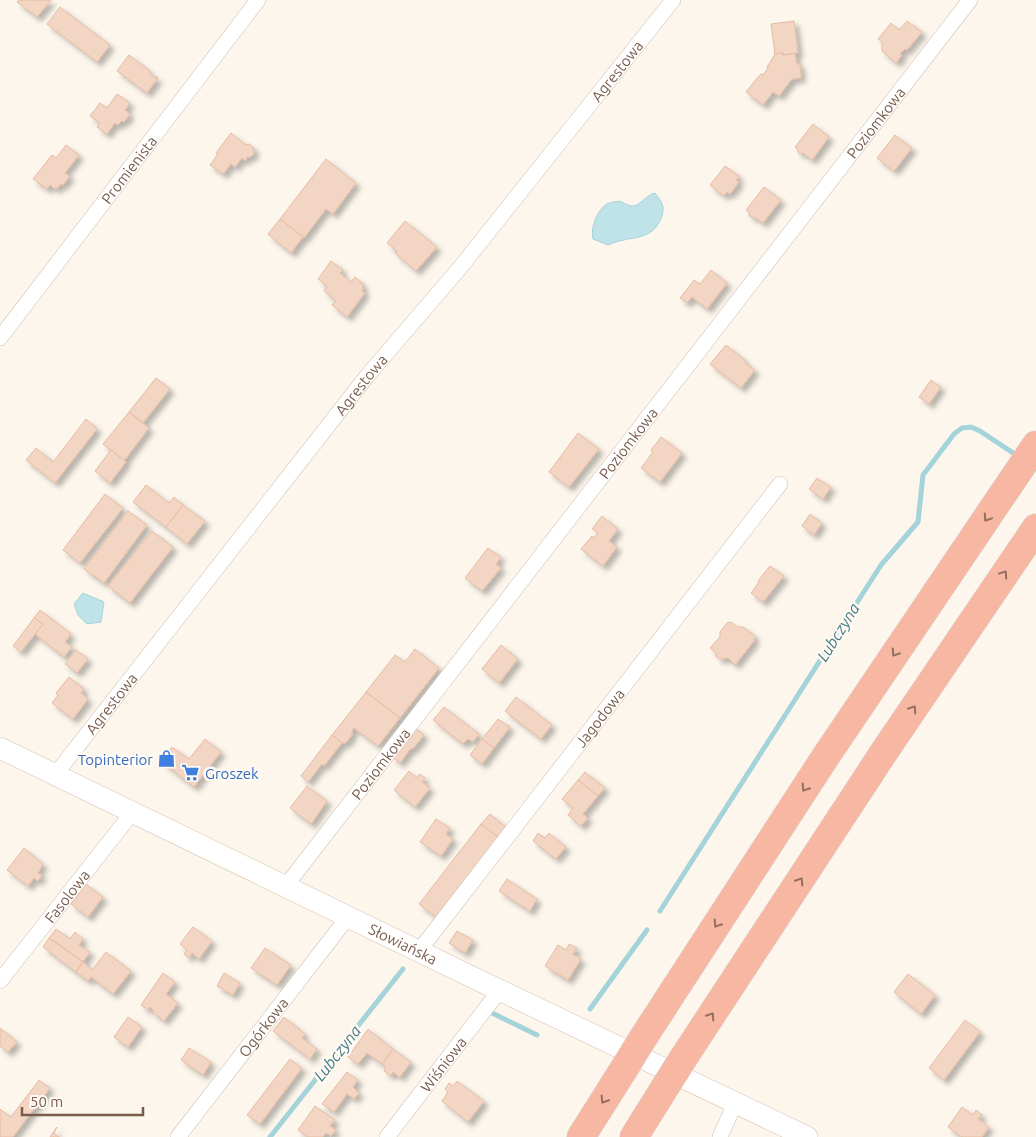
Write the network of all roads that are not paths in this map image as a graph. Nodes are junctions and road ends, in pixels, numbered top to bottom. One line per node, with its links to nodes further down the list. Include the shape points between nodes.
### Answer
1 (258, 0): 4 (street, Promienista)
2 (673, 0): 9 (street, Agrestowa, via 459,269 367,376)
3 (970, 0): 11 (street, Poziomkowa)
4 (0, 338)
5 (1036, 446): 19 (highway, one-way to 19, bridge, via 824,759)
6 (780, 484): 13 (street, Jagodowa)
7 (1036, 528): 20 (highway, one-way to 7, bridge, via 881,758)
8 (0, 748): 9 (street, Słowiańska)
9 (55, 775): 10 (street, Słowiańska)
10 (132, 813): 11 (street, Słowiańska); 14 (street, Fasolowa)
11 (286, 887): 12 (street, Słowiańska)
12 (348, 917): 13 (street, Słowiańska); 17 (street, Ogórkowa)
13 (419, 951): 15 (street, Słowiańska)
14 (0, 981)
15 (500, 990): 16 (street, Słowiańska); 18 (street, Wiśniowa)
16 (735, 1103): 21 (street); 22 (street, Słowiańska)
17 (178, 1137)
18 (387, 1137)
19 (580, 1137)
20 (634, 1137)
21 (720, 1137)
22 (807, 1137)

